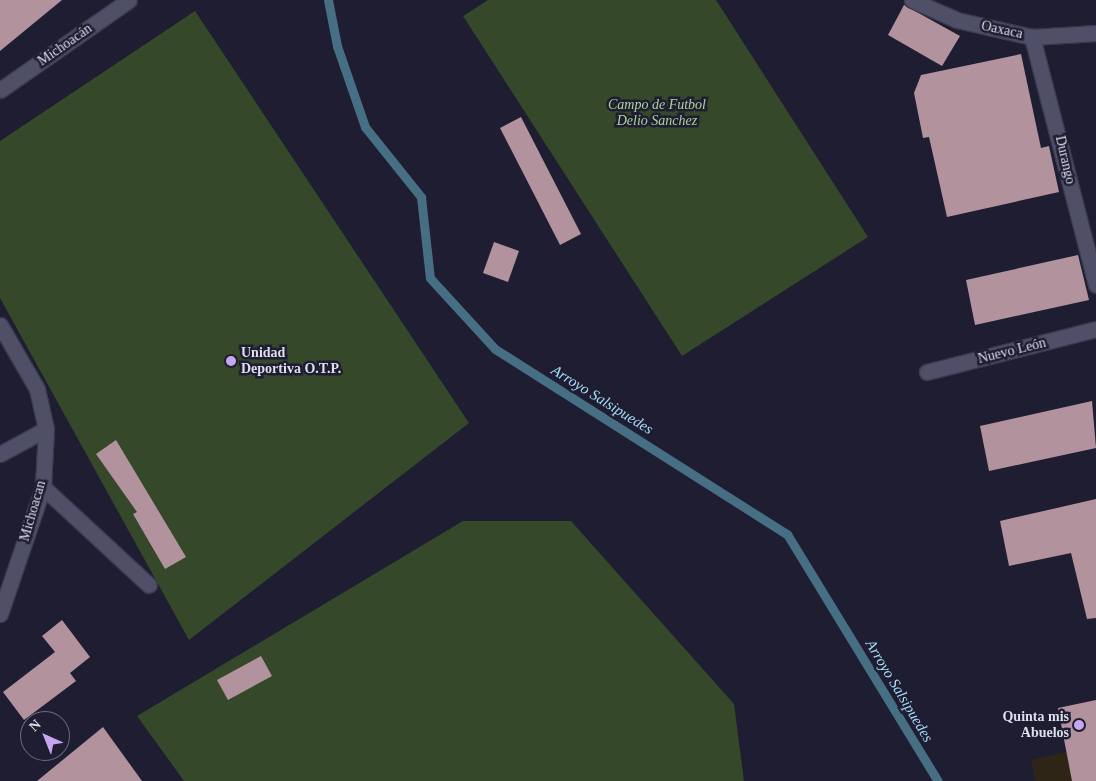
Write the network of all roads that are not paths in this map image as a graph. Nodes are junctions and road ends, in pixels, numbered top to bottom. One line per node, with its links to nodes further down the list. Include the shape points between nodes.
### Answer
1 (129, 0): 5 (street, Michoacán)
2 (912, 0): 4 (street, Oaxaca, via 957,20)
3 (1096, 33): 4 (street, Oaxaca)
4 (1032, 36): 6 (street, Durango)
5 (0, 90)
6 (1096, 285)
7 (0, 325): 10 (street, Michoacan, via 37,388)
8 (1096, 329): 9 (street, Nuevo León)
9 (928, 372)
10 (46, 429): 11 (street); 12 (street, Michoacan)
11 (0, 454)
12 (43, 487): 13 (street); 14 (street, Michoacan)
13 (149, 585)
14 (0, 614)

